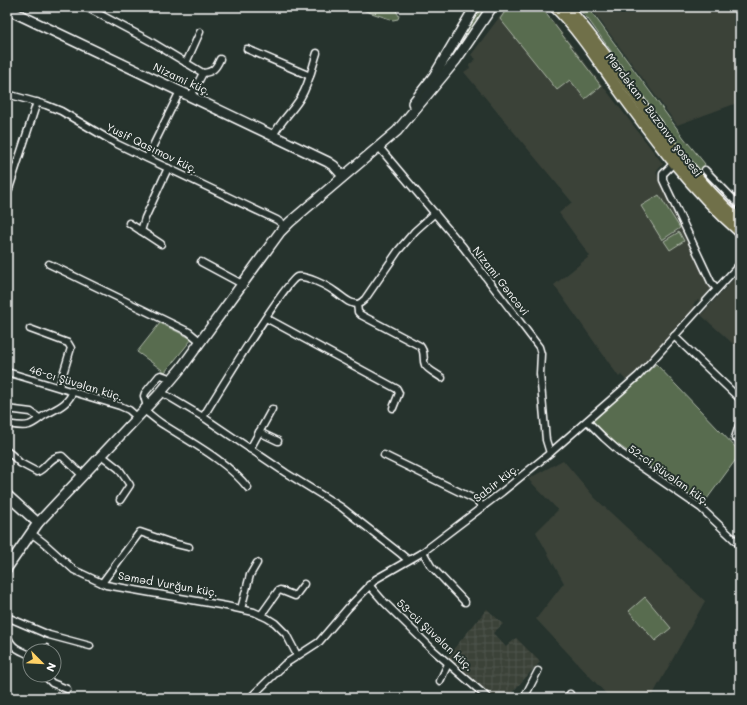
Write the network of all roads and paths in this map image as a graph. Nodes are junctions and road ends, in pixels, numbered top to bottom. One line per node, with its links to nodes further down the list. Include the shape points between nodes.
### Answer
1 (86, 7): 11 (street)
2 (475, 7): 19 (main road, via 434,76)
3 (492, 7): 19 (main road, via 440,80 397,130)
4 (555, 7): 21 (main road, Mərdəkan - Buzonva şossesi)
5 (567, 7): 21 (main road, via 591,35 658,129)
6 (7, 9): 14 (main road, Nizami küç.)
7 (200, 32): 11 (street)
8 (247, 49): 13 (street)
9 (317, 53): 13 (street)
10 (220, 60): 12 (street, via 211,72)
11 (186, 63): 12 (street)
12 (203, 73): 16 (street)
13 (310, 76): 18 (street, via 301,98 279,124)
14 (180, 91): 16 (main road, Nizami küç.); 20 (street)
15 (7, 94): 17 (street, Yusif Qasımov küç.)
16 (191, 96): 18 (main road, Nizami küç.)
17 (37, 102): 20 (street, Yusif Qasımov küç., via 68,115); 25 (street)
18 (273, 136): 24 (main road, Nizami küç., via 332,164)
19 (378, 146): 24 (main road); 27 (street, Nizami Gəncəvi)
20 (147, 158): 22 (street, Yusif Qasımov küç.)
21 (676, 159): 28 (main road); 32 (main road, Mərdəkan - Buzonva şossesi, via 712,207); 38 (street, via 663,174 664,180)
22 (168, 168): 30 (street, Yusif Qasımov küç.); 31 (street)
23 (706, 170): 26 (street)
24 (343, 176): 30 (main road)
25 (7, 195)
26 (740, 206)
27 (435, 213): 39 (street, via 410,236 365,299); 66 (street, Nizami Gəncəvi, via 539,347 546,440)
28 (740, 221)
29 (129, 223): 31 (street)
30 (285, 226): 37 (main road)
31 (141, 231): 33 (street)
32 (740, 232)
33 (161, 244)
34 (201, 262): 37 (street)
35 (49, 264): 43 (street, via 189,332)
36 (740, 264): 38 (street, Sabir küç.)
37 (242, 284): 43 (main road)
38 (717, 289): 42 (street, Sabir küç.)
39 (357, 304): 40 (street, via 324,285 298,277 288,286); 45 (street, via 361,315 420,346 427,368)
40 (266, 318): 51 (street, via 397,389 399,393); 56 (street)
41 (30, 329): 47 (street, via 70,345)
42 (674, 336): 50 (street); 58 (street, Sabir küç., via 643,371)
43 (201, 342): 46 (main road)
44 (7, 372): 47 (street, 46-cı Şüvəlan küç.)
45 (442, 378)
46 (172, 379): 49 (main road); 53 (street, via 159,376 145,393)
47 (59, 387): 48 (street, 46-cı Şüvəlan küç.)
48 (73, 391): 55 (street, 46-cı Şüvəlan küç., via 120,406); 57 (street, via 64,404)
49 (161, 392): 53 (main road); 56 (street)
50 (740, 399)
51 (392, 408)
52 (7, 409): 57 (street, via 31,412)
53 (145, 409): 55 (main road); 70 (street, via 164,426 235,473)
54 (272, 409): 61 (street)
55 (137, 417): 67 (main road)
56 (203, 417): 64 (street)
57 (40, 418): 60 (street, via 29,425)
58 (587, 421): 66 (street, Sabir küç.); 76 (street, 52-ci Şüvəlan küç., via 621,453 701,508)
59 (740, 422): 62 (street)
60 (7, 424)
61 (259, 432): 63 (street); 64 (street)
62 (735, 438)
63 (278, 441)
64 (250, 449): 79 (street, via 341,507)
65 (7, 451): 69 (street, via 20,463 37,472 56,457 62,456)
66 (550, 453): 73 (street, Sabir küç.)
67 (101, 455): 69 (main road); 72 (street, via 123,473 130,485)
68 (384, 455): 73 (street, via 473,498)
69 (82, 475): 74 (main road)
70 (248, 488)
71 (7, 495): 74 (main road)
72 (120, 500)
73 (483, 507): 78 (street, Sabir küç.)
74 (38, 523): 75 (main road)
75 (31, 533): 81 (main road); 82 (street, Səməd Vurğun küç., via 74,570)
76 (740, 545)
77 (189, 547): 82 (street, via 140,532)
78 (423, 552): 79 (street, Sabir küç.); 85 (street, via 431,566)
79 (408, 560): 84 (street, Sabir küç.)
80 (257, 563): 86 (street, via 250,575)
81 (7, 568)
82 (102, 583): 86 (street, Səməd Vurğun küç.)
83 (304, 584): 87 (street, via 295,596 283,590 278,591)
84 (369, 585): 92 (street, Sabir küç., via 312,648); 93 (street, 53-cü Şüvəlan küç.)
85 (465, 602)
86 (241, 609): 87 (street, Səməd Vurğun küç.)
87 (261, 615): 92 (street, Səməd Vurğun küç., via 272,620 283,630)
88 (7, 616): 90 (street, via 49,635)
89 (7, 636): 91 (street, via 9,642)
90 (90, 646)
91 (22, 651)
92 (297, 655): 100 (street, Sabir küç.)
93 (448, 664): 95 (street); 101 (street, 53-cü Şüvəlan küç.)
94 (538, 671): 102 (street)
95 (440, 681)
96 (52, 683): 97 (street)
97 (67, 689)
98 (7, 696): 99 (street)
99 (11, 698)
100 (250, 698)
101 (488, 698)
102 (524, 698)

